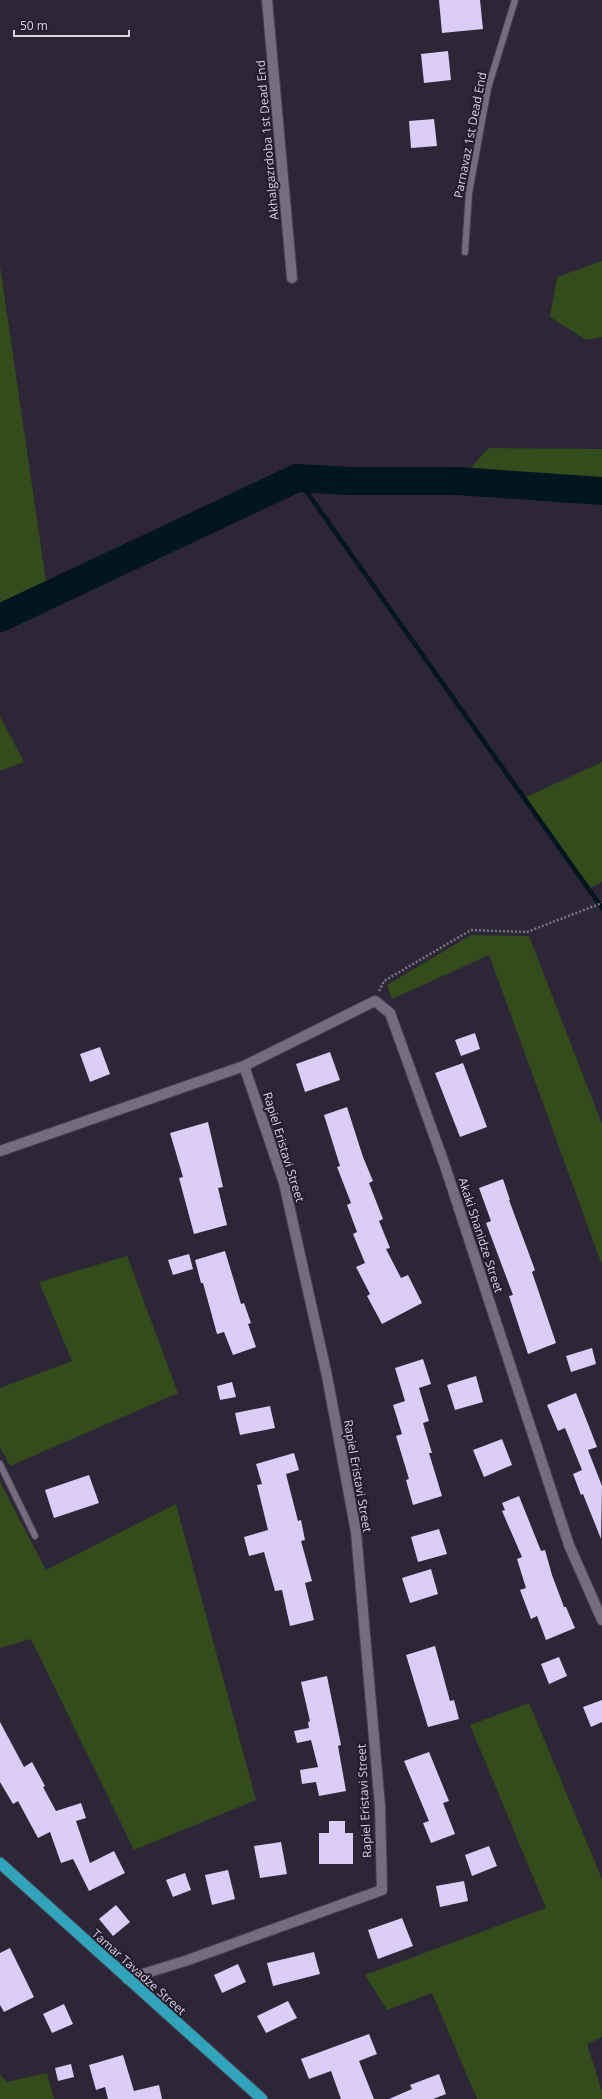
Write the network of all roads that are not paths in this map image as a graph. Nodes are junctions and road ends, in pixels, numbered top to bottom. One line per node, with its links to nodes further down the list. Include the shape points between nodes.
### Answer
1 (267, 0): 4 (street, Akhalgazrdoba 1st Dead End)
2 (515, 0): 3 (lane, Parnavaz 1st Dead End, via 488,88 469,193)
3 (466, 252)
4 (292, 278)
5 (244, 1066): 6 (street); 9 (street, Akaki Shanidze Street, via 375,1001 390,1013 444,1163 569,1545); 11 (street, Rapiel Eristavi Street, via 284,1182 327,1376 356,1532 380,1806 382,1890 188,1960)
6 (0, 1151)
7 (0, 1464): 8 (lane)
8 (35, 1536)
9 (602, 1620)
10 (0, 1864): 11 (highway, Tamar Tavadze Street)
11 (127, 1979): 12 (highway, Tamar Tavadze Street)
12 (262, 2099)

